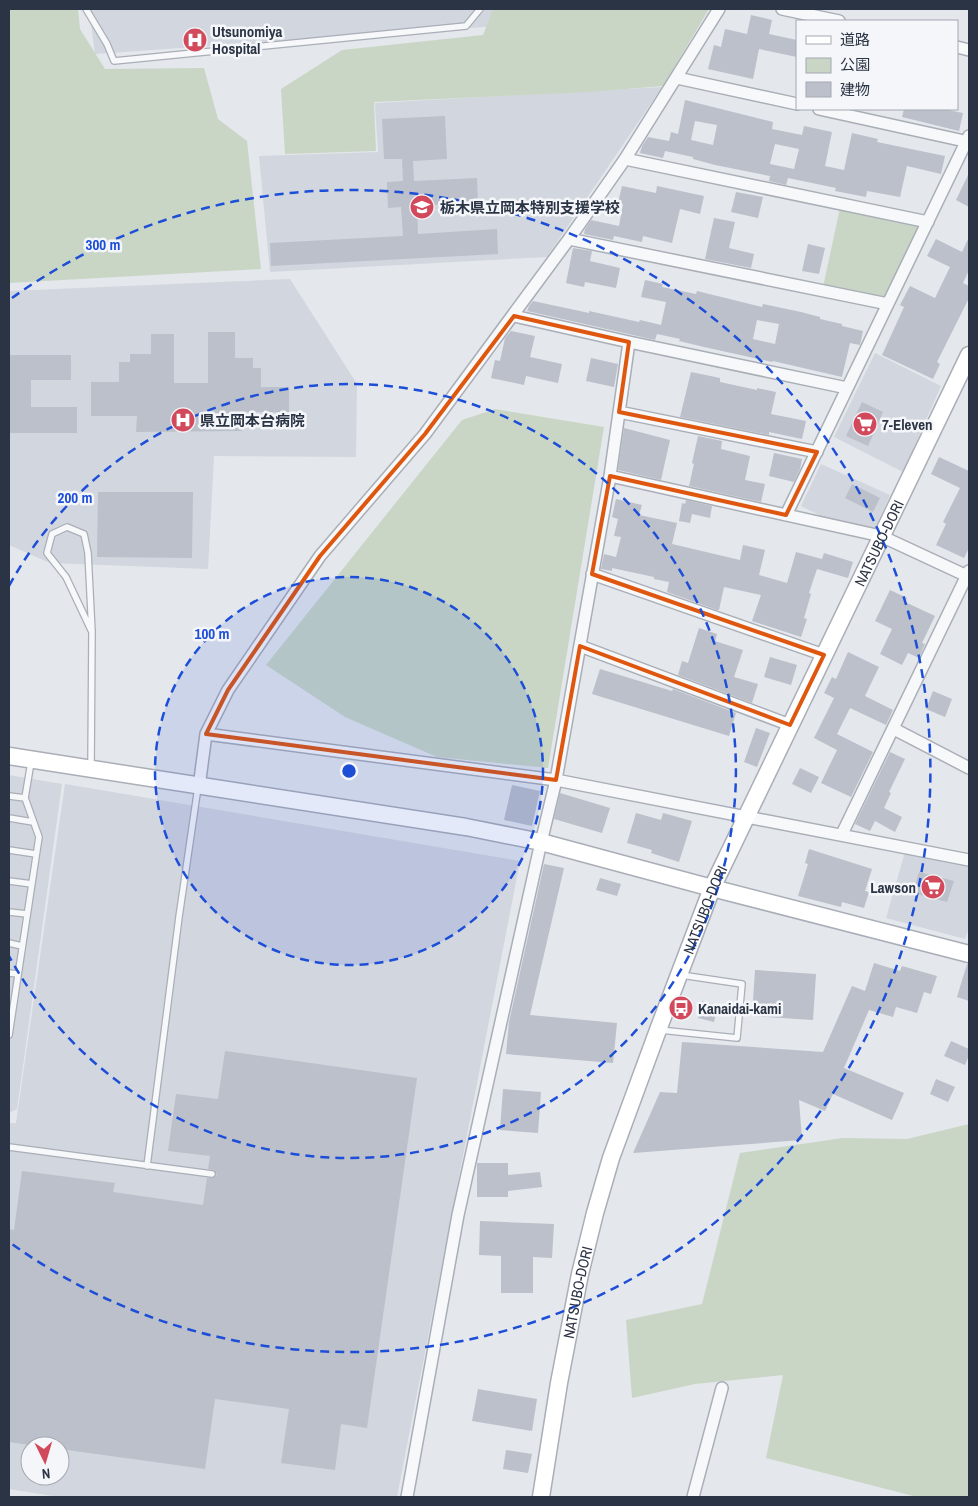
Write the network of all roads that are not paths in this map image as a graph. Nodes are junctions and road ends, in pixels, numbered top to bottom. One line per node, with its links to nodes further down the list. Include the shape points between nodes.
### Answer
1 (86, 9): 2 (lane, via 114,61 466,26)
2 (480, 9)
3 (720, 9): 6 (street)
4 (783, 9): 5 (street)
5 (834, 20)
6 (677, 78): 7 (street); 10 (street)
7 (796, 104)
8 (825, 110): 9 (street)
9 (968, 140): 11 (street)
10 (625, 158): 11 (street); 12 (street)
11 (928, 222): 13 (street)
12 (569, 239): 13 (street); 14 (street)
13 (888, 304): 17 (street)
14 (514, 316): 15 (street); 30 (street, via 425,434 320,556 228,690)
15 (630, 342): 17 (street); 18 (street)
16 (969, 355): 22 (street, NATSUBO-DORI)
17 (847, 388): 19 (street)
18 (619, 412): 19 (street); 20 (street)
19 (817, 452): 21 (street)
20 (610, 476): 21 (street); 24 (street)
21 (786, 515): 22 (street)
22 (881, 536): 23 (street); 27 (street, NATSUBO-DORI)
23 (968, 573): 29 (street)
24 (592, 574): 26 (street); 27 (street)
25 (92, 632): 25 (lane, via 66,577 47,553 52,534 67,527 84,534 88,552); 34 (lane)
26 (580, 646): 28 (street); 35 (street)
27 (824, 655): 28 (street, NATSUBO-DORI)
28 (790, 725): 39 (street, NATSUBO-DORI)
29 (894, 729): 33 (street); 42 (street)
30 (206, 734): 35 (street); 36 (street)
31 (9, 756): 32 (street)
32 (32, 760): 34 (street); 38 (lane)
33 (969, 768)
34 (91, 770): 36 (street)
35 (556, 780): 39 (street); 43 (street)
36 (198, 787): 43 (street, via 466,827); 62 (lane)
37 (9, 796): 38 (lane)
38 (25, 798): 41 (lane)
39 (747, 816): 42 (street); 49 (street, NATSUBO-DORI)
40 (9, 818): 41 (lane)
41 (33, 822): 45 (lane, via 39,837)
42 (842, 834): 46 (street)
43 (541, 842): 49 (street); 65 (street, via 458,1216)
44 (9, 850): 45 (lane)
45 (36, 854): 48 (lane)
46 (969, 860)
47 (9, 881): 48 (lane)
48 (32, 884): 51 (lane)
49 (712, 888): 54 (street); 57 (street, NATSUBO-DORI)
50 (9, 912): 51 (lane)
51 (27, 914): 53 (lane)
52 (9, 943): 53 (lane)
53 (22, 946): 56 (lane)
54 (968, 950)
55 (9, 972): 56 (lane)
56 (18, 974): 58 (lane)
57 (679, 974): 59 (street, NATSUBO-DORI); 59 (lane, via 742,984 737,1038)
58 (11, 1004): 60 (lane)
59 (658, 1030): 66 (street, NATSUBO-DORI, via 595,1213 559,1383)
60 (9, 1035)
61 (9, 1147): 62 (lane)
62 (147, 1166): 63 (lane)
63 (212, 1174)
64 (722, 1388): 67 (street)
65 (407, 1497)
66 (541, 1497)
67 (693, 1497)

